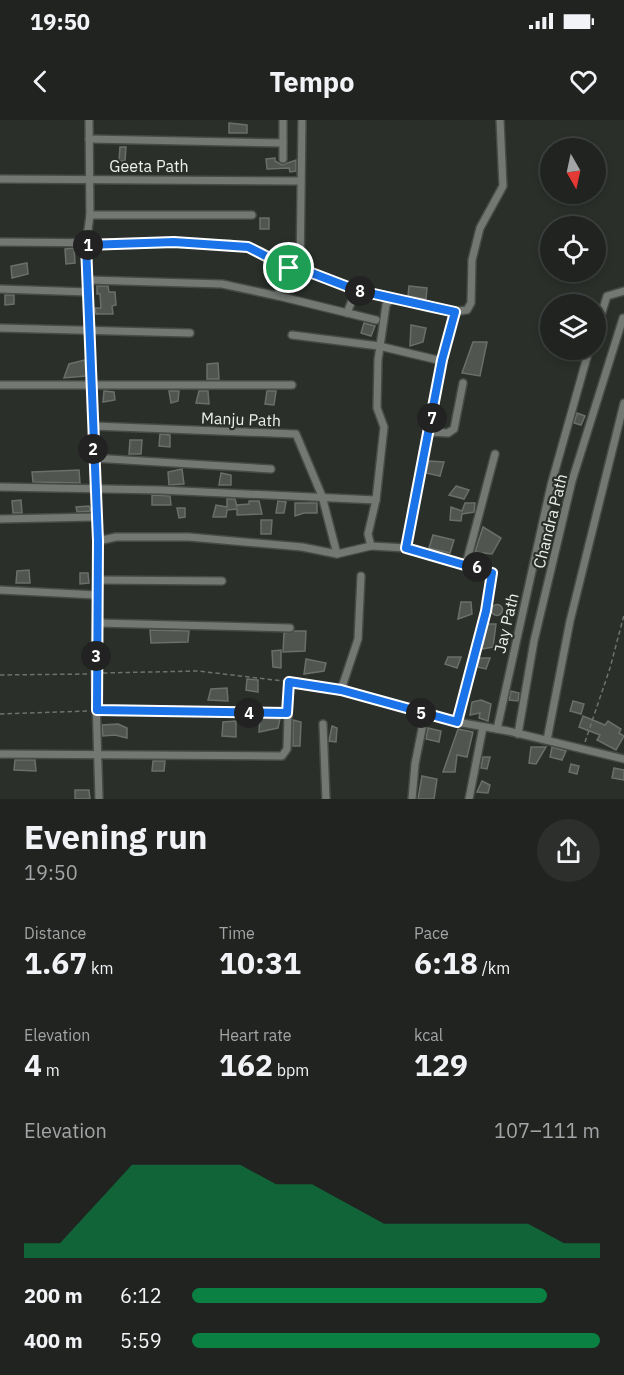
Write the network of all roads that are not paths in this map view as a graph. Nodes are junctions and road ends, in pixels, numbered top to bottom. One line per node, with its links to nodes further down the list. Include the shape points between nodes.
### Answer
1 (89, 120): 5 (street)
2 (283, 120): 6 (street)
3 (302, 120): 15 (street)
4 (500, 120): 25 (street, via 503,186 480,228 472,260 471,303 467,310)
5 (89, 139): 6 (street); 9 (street)
6 (283, 143): 7 (street)
7 (283, 159)
8 (0, 178): 9 (street, Geeta Path)
9 (89, 179): 10 (street, Geeta Path); 11 (street)
10 (297, 181)
11 (90, 215): 12 (street); 14 (street)
12 (252, 215)
13 (0, 242): 14 (street)
14 (86, 245): 15 (street, via 230,244 260,251); 17 (street)
15 (300, 270): 19 (street)
16 (281, 279): 22 (street)
17 (88, 280): 21 (street); 22 (street, via 222,284)
18 (0, 289): 21 (street)
19 (356, 290): 23 (street); 26 (street)
20 (624, 291): 24 (street)
21 (88, 292): 30 (street)
22 (278, 296): 26 (street)
23 (392, 297): 25 (street); 33 (street, via 386,305)
24 (606, 299)
25 (455, 312): 34 (street)
26 (347, 313): 28 (street)
27 (623, 318): 72 (street, Chandra Path, via 572,481 534,641)
28 (376, 320)
29 (0, 328): 30 (street)
30 (91, 331): 31 (street); 37 (street)
31 (190, 333)
32 (292, 335): 33 (street)
33 (379, 346): 34 (street); 49 (street, via 377,408 384,427)
34 (442, 360): 42 (street)
35 (587, 360): 71 (street, Jay Path, via 551,485)
36 (463, 383): 42 (street, via 453,429)
37 (93, 384): 38 (street); 39 (street); 41 (street)
38 (0, 385)
39 (292, 385)
40 (624, 403): 73 (street, via 570,621)
41 (93, 426): 44 (street); 48 (street, Manju Path, via 296,434)
42 (429, 432): 54 (street)
43 (495, 454): 56 (street)
44 (93, 458): 45 (street); 47 (street)
45 (271, 469)
46 (0, 487): 47 (street)
47 (94, 490): 48 (street); 50 (street)
48 (322, 496): 49 (street); 55 (street, Manju Path)
49 (376, 500): 53 (street, via 368,534)
50 (95, 517): 51 (street); 52 (street)
51 (0, 519)
52 (98, 541): 55 (street, via 116,537 189,537 302,547); 58 (street)
53 (371, 546): 54 (street); 55 (street)
54 (406, 548): 56 (street)
55 (337, 555)
56 (466, 564): 68 (street, via 491,571 492,578)
57 (361, 576): 64 (street, via 358,639)
58 (97, 580): 59 (street); 61 (street)
59 (222, 580)
60 (0, 590): 61 (street)
61 (96, 596): 62 (street)
62 (97, 622): 63 (street); 65 (street)
63 (290, 628)
64 (341, 690): 66 (street, via 289,682); 67 (street)
65 (97, 710): 66 (street); 75 (street)
66 (287, 713): 75 (street, via 287,749 282,756)
67 (425, 714): 68 (street); 79 (street)
68 (457, 722): 70 (street)
69 (323, 724): 78 (street)
70 (483, 727): 71 (street); 80 (street)
71 (497, 729): 72 (street)
72 (518, 734): 73 (street)
73 (547, 740): 76 (street)
74 (0, 754): 75 (street)
75 (97, 754): 77 (street)
76 (624, 759)
77 (99, 799)
78 (326, 799)
79 (412, 799)
80 (469, 799)

